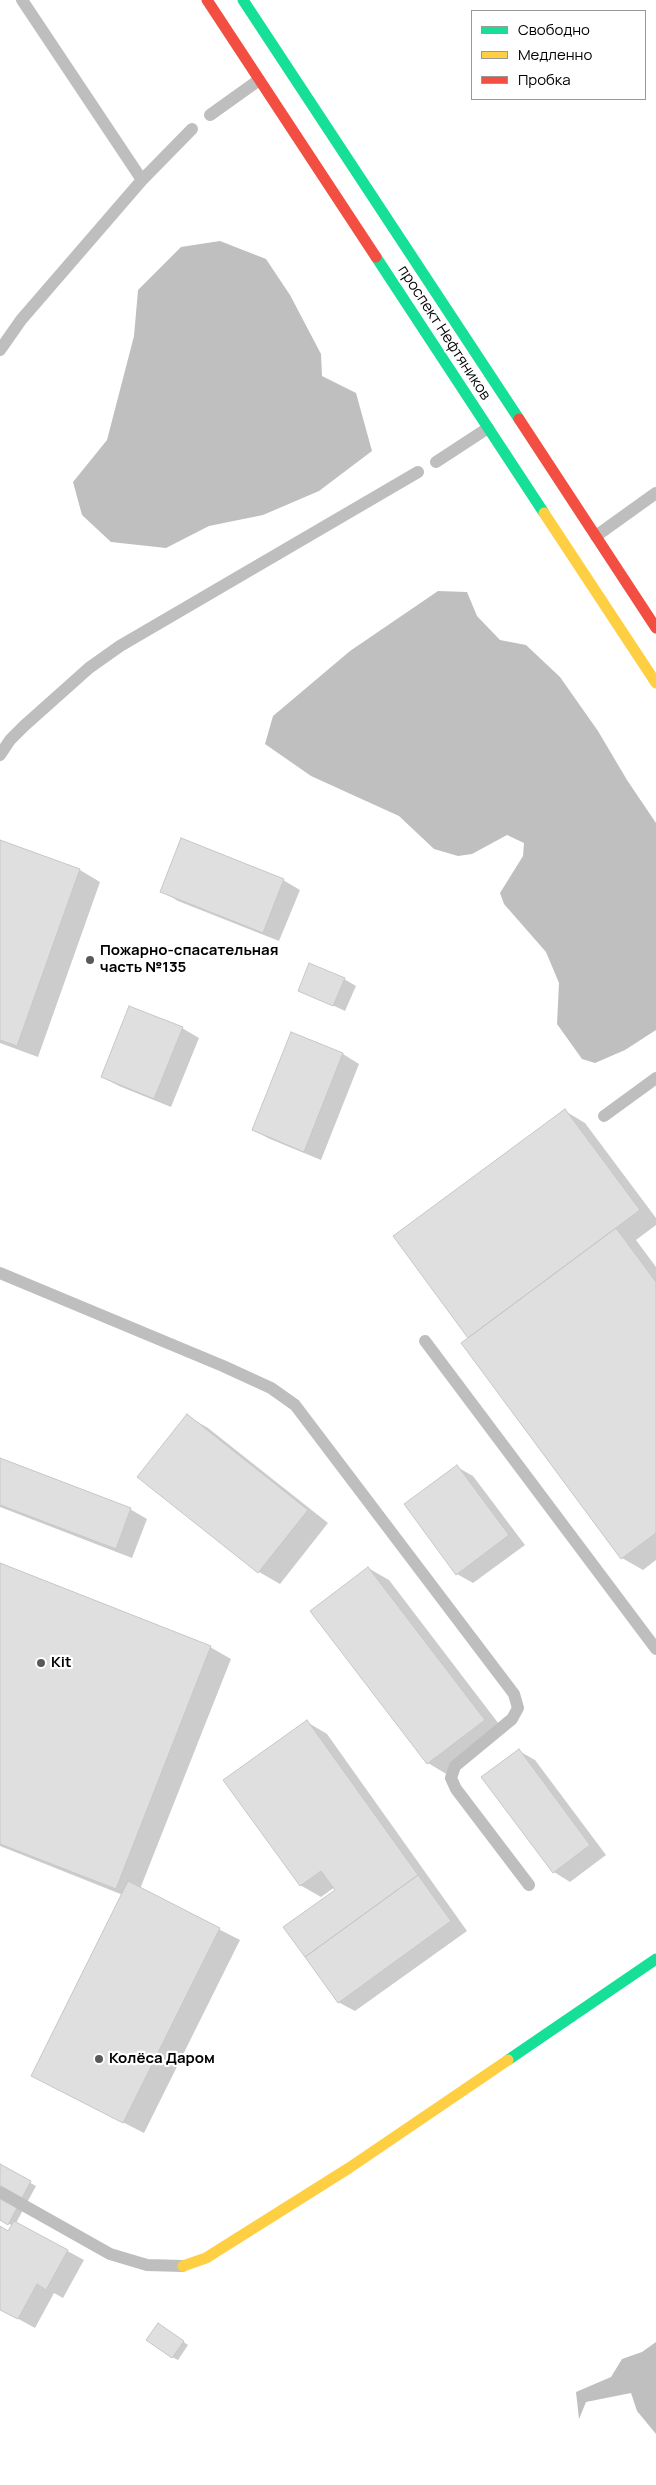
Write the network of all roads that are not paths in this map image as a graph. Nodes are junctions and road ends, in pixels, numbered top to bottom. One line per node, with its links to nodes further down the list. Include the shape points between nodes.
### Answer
1 (22, 0): 7 (lane)
2 (206, 0): 4 (main road, проспект Нефтяников)
3 (243, 0): 13 (main road, проспект Нефтяников)
4 (259, 80): 5 (lane); 9 (main road, проспект Нефтяников)
5 (210, 114)
6 (192, 129): 7 (lane)
7 (142, 180): 8 (lane, via 21,320)
8 (0, 350)
9 (488, 428): 10 (lane); 15 (main road, проспект Нефтяников)
10 (436, 462)
11 (418, 472): 16 (lane, via 114,650 24,726)
12 (656, 493): 13 (lane)
13 (596, 536): 14 (main road, проспект Нефтяников)
14 (656, 628)
15 (656, 684)
16 (0, 755)
17 (656, 1078): 18 (lane)
18 (604, 1116)
19 (0, 1273): 22 (lane, via 223,1366 271,1388 295,1405 514,1694 518,1708 512,1718 455,1766 452,1778 456,1789)
20 (424, 1341): 21 (lane)
21 (656, 1649)
22 (529, 1885)
23 (656, 1959): 25 (main road, via 349,2168 206,2258)
24 (0, 2192): 25 (lane, via 110,2254 147,2266)
25 (183, 2266)

